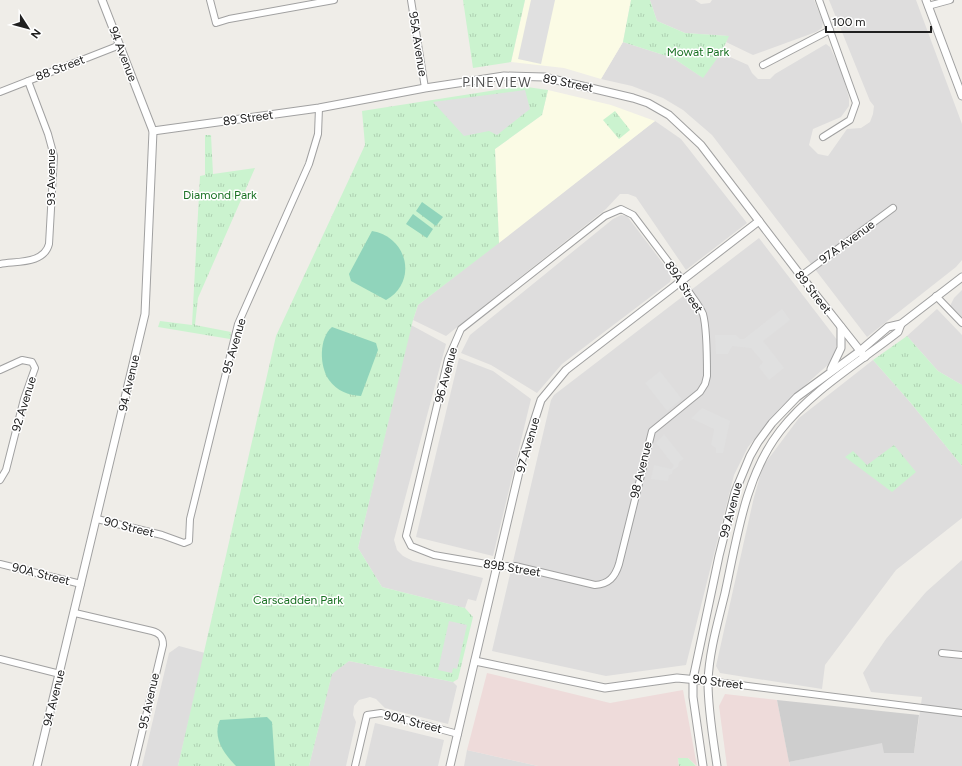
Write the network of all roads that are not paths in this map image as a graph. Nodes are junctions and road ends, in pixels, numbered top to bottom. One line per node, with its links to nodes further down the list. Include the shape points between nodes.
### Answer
1 (102, 0): 9 (street, 94 Avenue)
2 (210, 0): 3 (street, via 216,23)
3 (334, 0)
4 (411, 0): 12 (street, 95A Avenue)
5 (819, 0): 8 (street)
6 (950, 0): 7 (street)
7 (927, 3): 14 (street)
8 (830, 30): 10 (street); 17 (street, via 856,103 850,120)
9 (120, 45): 11 (street, 88 Street); 16 (street, 94 Avenue)
10 (763, 65)
11 (28, 81): 13 (street, 88 Street); 21 (street, 93 Avenue, via 54,156 49,244 46,253 36,259)
12 (426, 88): 15 (street, 89 Street); 20 (street, 89 Street, via 504,76 535,76 596,88 648,103 675,120 696,138)
13 (0, 92)
14 (962, 96)
15 (319, 108): 16 (street, 89 Street); 36 (street, 95 Avenue, via 318,134 309,164 238,324 190,519 190,540 184,543)
16 (153, 131): 35 (street, 94 Avenue, via 144,318)
17 (823, 137)
18 (893, 208): 22 (street, 97A Avenue)
19 (621, 209): 24 (street, 89A Street, via 633,215); 37 (street, 96 Avenue, via 605,216 461,328 448,359 406,536)
20 (759, 221): 22 (street, 89 Street); 24 (street, 97 Avenue)
21 (0, 264)
22 (801, 276): 28 (street, 89 Street)
23 (962, 277): 25 (street, 99 Avenue)
24 (682, 280): 33 (street, 89A Street, via 704,319 707,371); 39 (street, 97 Avenue, via 566,370 541,400 522,458)
25 (936, 296): 26 (street); 27 (street, 99 Avenue)
26 (962, 323)
27 (901, 324): 29 (street, 99 Avenue, via 888,327); 30 (street, 99 Avenue, via 898,332)
28 (841, 327): 29 (street, 89 Street); 32 (street, via 841,348)
29 (860, 351): 30 (street, 89 Street); 32 (street, 99 Avenue)
30 (866, 357): 49 (street, 99 Avenue, via 802,407 780,431 761,460 738,533 714,640)
31 (0, 370): 34 (street, 92 Avenue, via 22,360 32,362 35,368 24,399 6,470)
32 (829, 373): 48 (street, 99 Avenue, via 784,410 750,456 735,492)
33 (705, 384): 40 (street, 98 Avenue, via 700,392 652,431 619,564)
34 (0, 480)
35 (97, 520): 36 (street, 90 Street); 41 (street, 94 Avenue)
36 (162, 535)
37 (411, 546): 39 (street, 89B Street, via 434,555)
38 (0, 564): 41 (street, 90A Street)
39 (498, 566): 40 (street, 89B Street, via 515,566 594,585 604,584); 46 (street, 97 Avenue)
40 (612, 579)
41 (82, 584): 42 (street, 94 Avenue)
42 (75, 613): 47 (street, 94 Avenue); 53 (street, 95 Avenue, via 152,631 161,636 162,645)
43 (942, 653): 44 (street)
44 (962, 655)
45 (0, 659): 47 (street)
46 (475, 661): 48 (street, 90 Street, via 605,688 677,678); 51 (street, 97 Avenue)
47 (60, 674): 52 (street, 94 Avenue)
48 (693, 679): 49 (street, 90 Street); 56 (street, 99 Avenue, via 693,697)
49 (708, 681): 50 (street, 90 Street); 57 (street, 99 Avenue, via 709,717)
50 (962, 713)
51 (458, 734): 54 (street, 90A Street, via 381,713 367,715); 55 (street, 97 Avenue)
52 (37, 766)
53 (134, 766)
54 (355, 766)
55 (450, 766)
56 (703, 766)
57 (717, 766)

